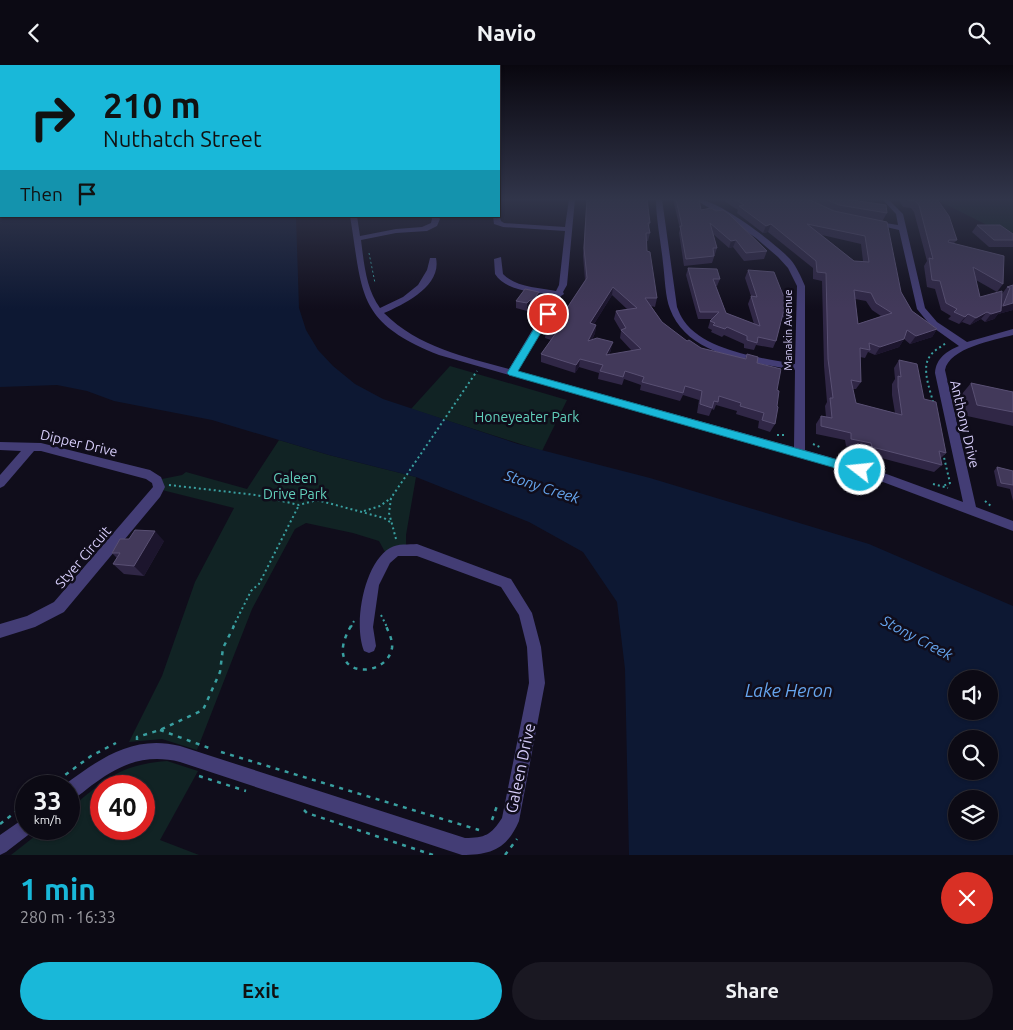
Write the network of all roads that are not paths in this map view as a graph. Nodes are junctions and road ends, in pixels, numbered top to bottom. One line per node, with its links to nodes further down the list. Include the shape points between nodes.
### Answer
1 (357, 236): 7 (street)
2 (372, 236): 7 (street)
3 (568, 236): 10 (street, via 564,285)
4 (663, 236): 14 (street, via 672,307 683,328 711,346)
5 (754, 236): 14 (street, Manakin Avenue, via 790,264 801,286)
6 (904, 236): 13 (street, via 921,309 934,324)
7 (357, 239): 11 (street, via 366,289)
8 (498, 259): 10 (street, via 499,273 504,279)
9 (433, 260): 11 (street, via 431,274 419,289)
10 (560, 294): 15 (street)
11 (379, 312): 15 (street, via 416,341 443,353)
12 (1013, 332): 13 (street, Anthony Drive)
13 (966, 346): 21 (street, Anthony Drive, via 947,355 940,373)
14 (800, 368): 18 (street, Manakin Avenue)
15 (512, 373): 18 (street)
16 (0, 446): 17 (street, Dipper Drive)
17 (31, 447): 19 (street); 20 (street, Dipper Drive, via 150,475)
18 (798, 452): 21 (street, via 877,475)
19 (0, 483)
20 (159, 487): 23 (street, Styer Circuit, via 59,607 30,622)
21 (970, 510): 22 (street)
22 (1013, 526)
23 (0, 631)
24 (369, 646): 25 (street, Galeen Drive, via 366,627 372,584 385,559 396,551 417,550 506,583 524,613 534,647 537,683 510,821 500,838 484,847 465,847 180,754 157,750 136,753 112,762)
25 (80, 785)
26 (15, 834): 27 (street)
27 (0, 846)

